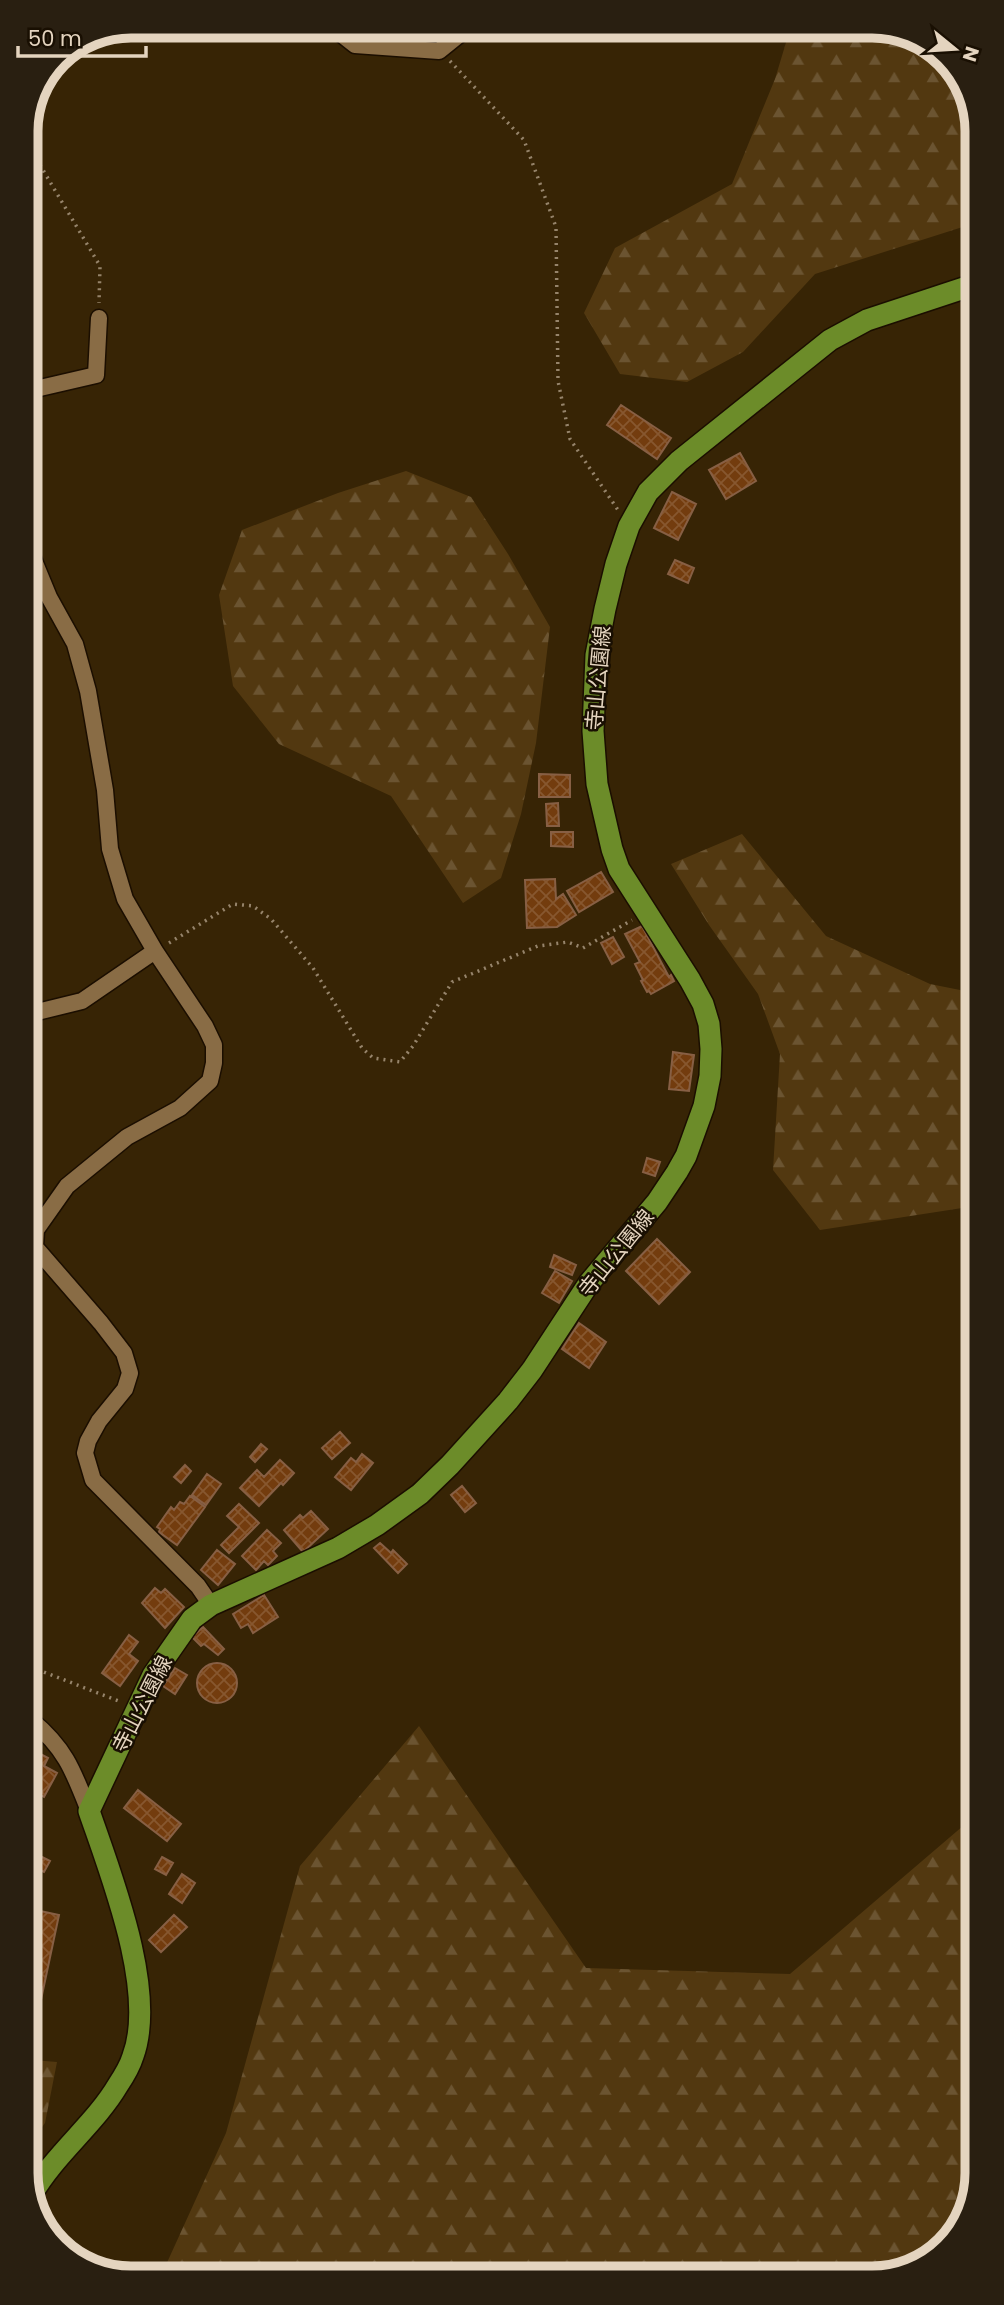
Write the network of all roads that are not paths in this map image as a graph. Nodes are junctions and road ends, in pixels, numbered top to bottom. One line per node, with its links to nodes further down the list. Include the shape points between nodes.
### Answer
1 (346, 38): 2 (street, via 355,46 439,51)
2 (455, 38)
3 (965, 287): 11 (main road, 寺山公園線, via 867,320 830,340 679,461 648,492 629,526 596,655 593,732 597,784 619,869 690,980 709,1024 710,1076 704,1106 677,1172 589,1283 508,1401 420,1493 338,1548)
4 (99, 318): 5 (street, via 96,375)
5 (39, 388)
6 (39, 572): 7 (street, via 75,644 95,728 110,849 125,899)
7 (155, 951): 8 (street, via 82,1001); 9 (street, via 214,1045 210,1081 180,1108 127,1138 67,1186)
8 (39, 1012)
9 (38, 1227)
10 (38, 1251): 11 (street, via 124,1353 130,1373 125,1389 88,1441 85,1453 93,1480 198,1586)
11 (211, 1605): 13 (main road, 寺山公園線, via 192,1619 153,1675)
12 (38, 1727): 13 (street, via 61,1749)
13 (89, 1811): 14 (main road, via 133,1959 137,2036 134,2055 117,2087)
14 (39, 2185)

